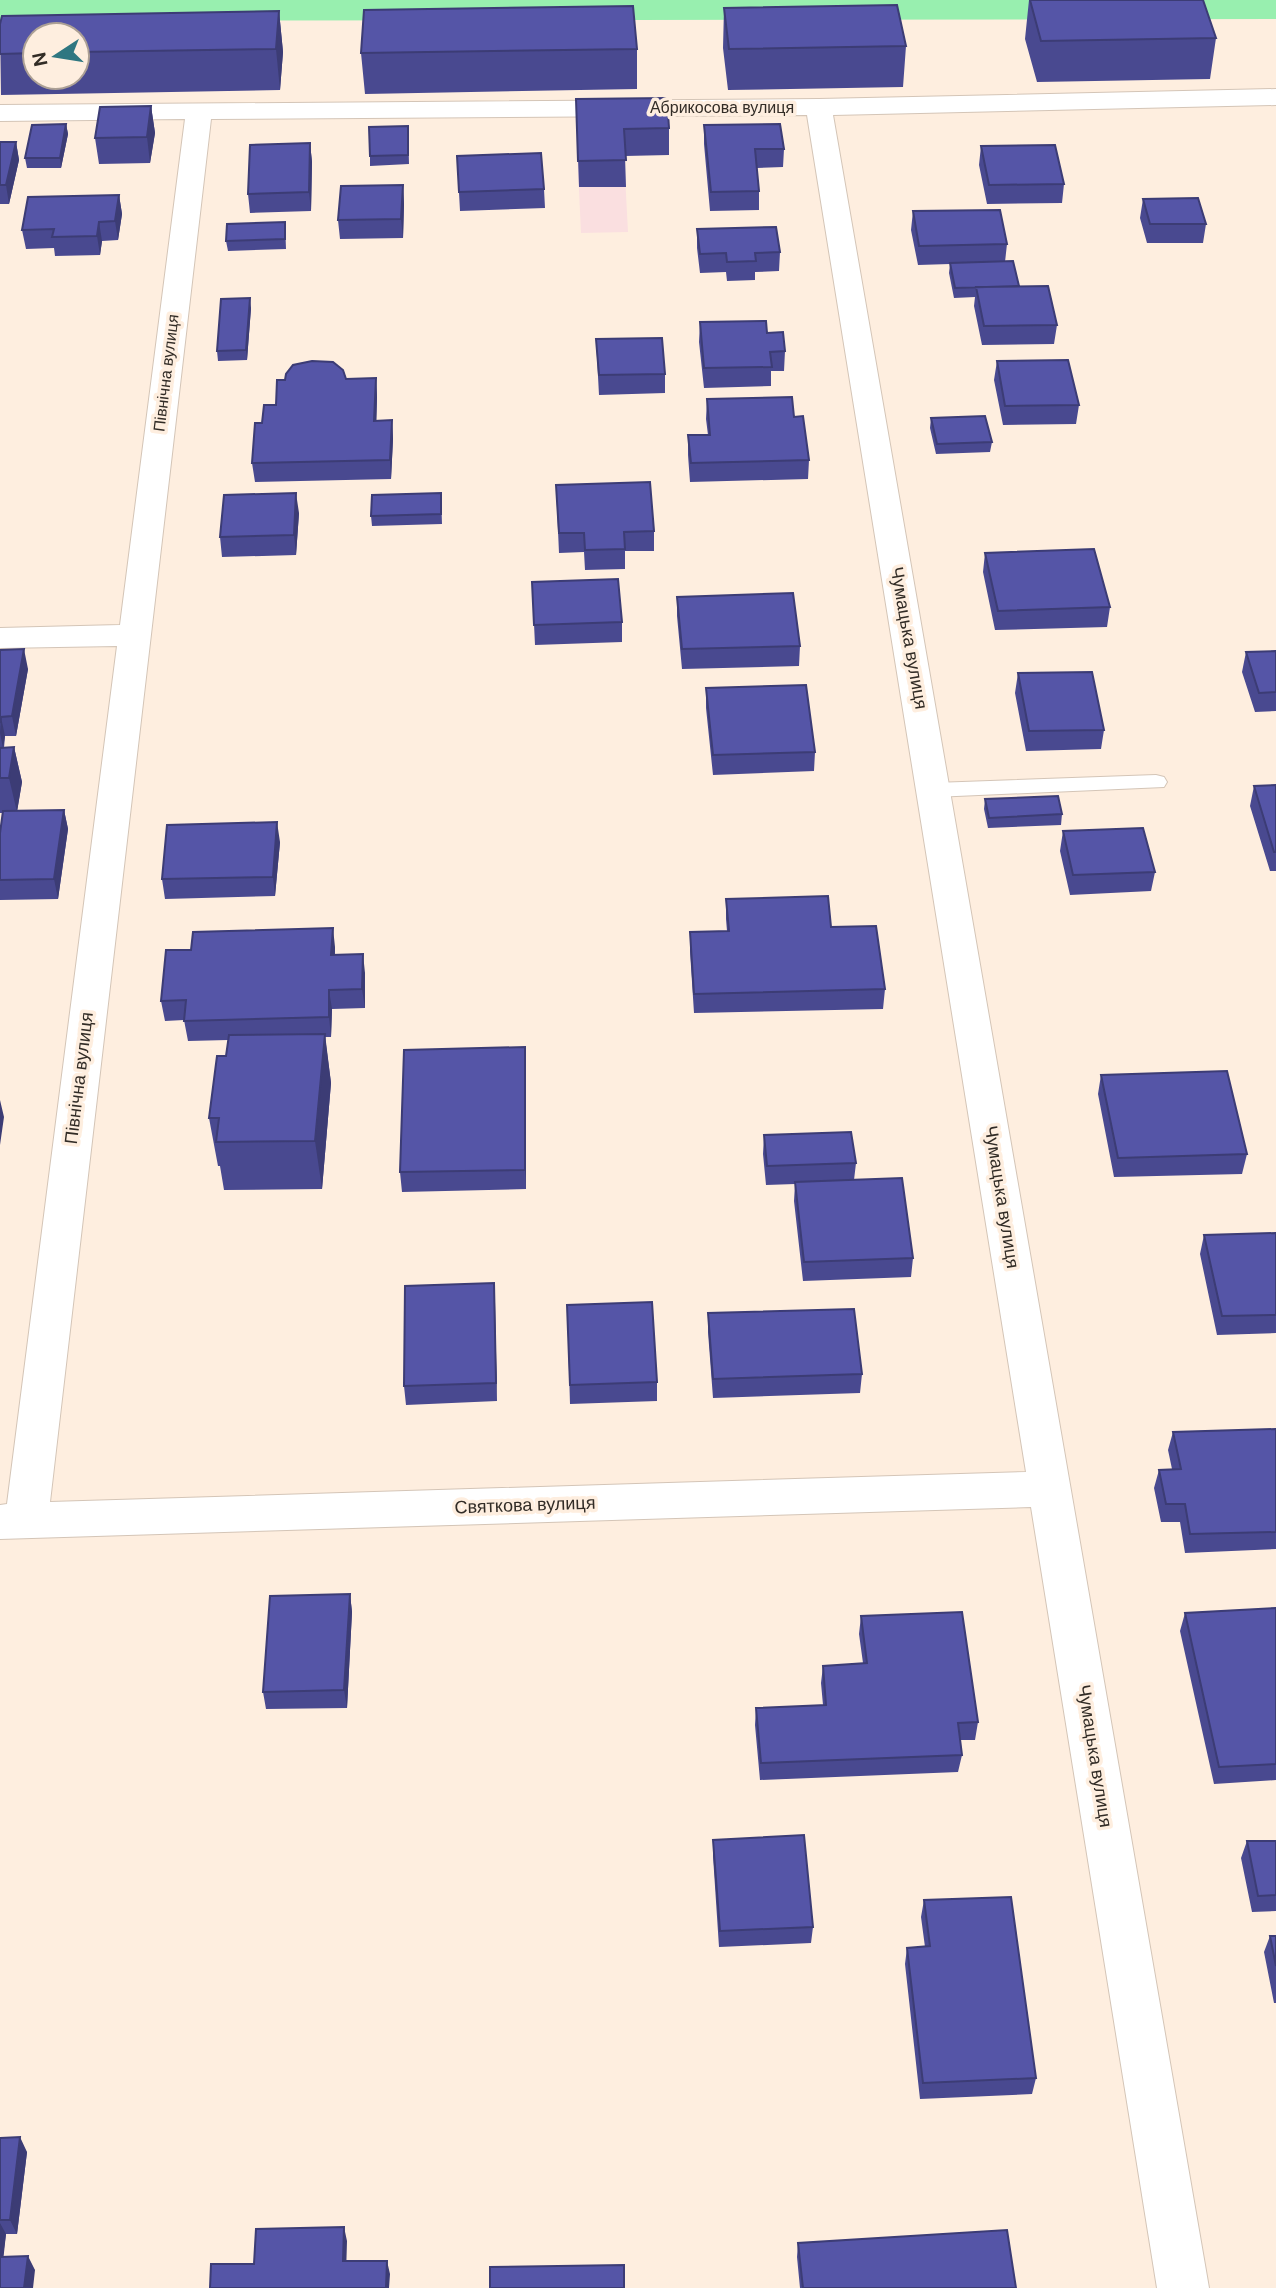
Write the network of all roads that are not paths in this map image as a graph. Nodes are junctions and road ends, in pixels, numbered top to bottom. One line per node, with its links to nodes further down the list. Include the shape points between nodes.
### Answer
1 (1276, 97): 2 (street, Абрикосова вулиця)
2 (819, 107): 3 (street, Абрикосова вулиця); 8 (street, Чумацька вулиця)
3 (199, 111): 4 (street, Абрикосова вулиця); 5 (street, Північна вулиця)
4 (0, 113)
5 (133, 635): 6 (street); 10 (street, Північна вулиця)
6 (0, 638)
7 (1156, 782): 8 (lane)
8 (934, 790): 9 (street, Чумацька вулиця)
9 (1051, 1489): 10 (street, Святкова вулиця); 11 (street, Чумацька вулиця)
10 (13, 1522)
11 (1183, 2288)

